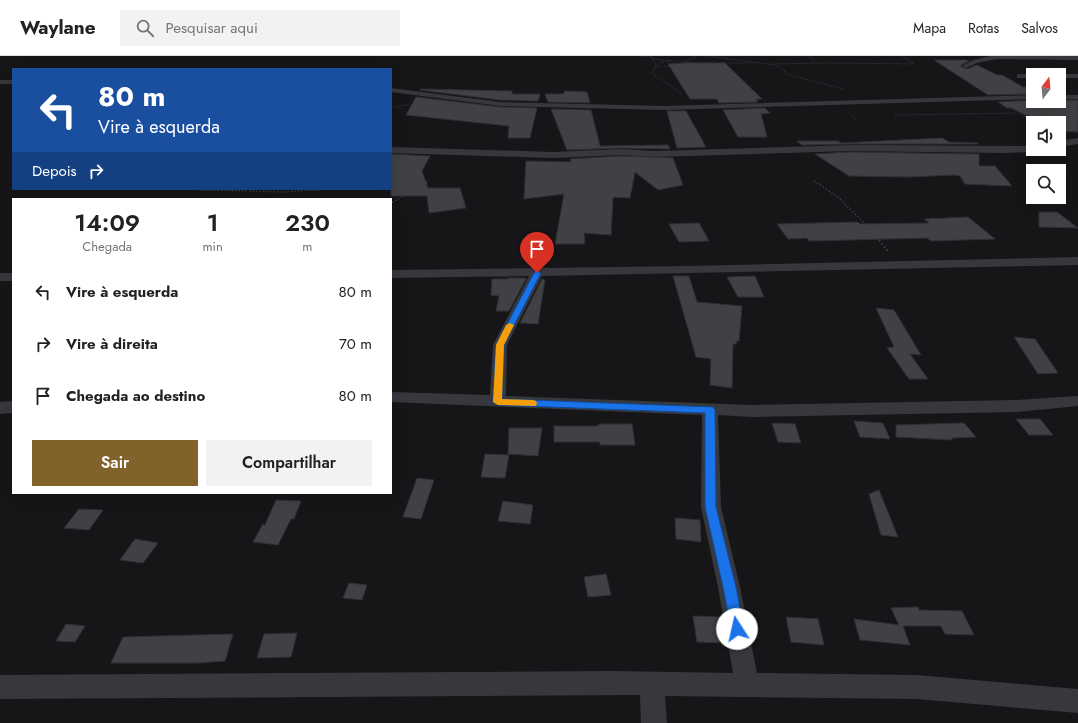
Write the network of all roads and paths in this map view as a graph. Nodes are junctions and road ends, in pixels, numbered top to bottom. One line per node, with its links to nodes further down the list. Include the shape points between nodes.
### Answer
1 (639, 56): 2 (path)
2 (652, 56): 9 (path)
3 (698, 56): 10 (path)
4 (707, 56): 7 (path)
5 (809, 56): 12 (path, via 813,62)
6 (902, 56): 12 (path, via 914,64)
7 (716, 58): 11 (path); 13 (path)
8 (1078, 58): 14 (street, via 997,57 975,61)
9 (653, 59): 10 (path); 15 (path)
10 (683, 62): 11 (path); 15 (path, via 662,62)
11 (722, 62): 13 (path); 15 (path, via 725,71 720,74 684,72 676,66)
12 (827, 63): 13 (path)
13 (766, 64): 22 (path, via 783,69 786,74)
14 (966, 66)
15 (655, 67): 27 (path, via 655,76)
16 (1020, 76): 17 (street)
17 (1026, 76)
18 (1066, 76): 19 (street)
19 (1078, 76)
20 (0, 82): 21 (street)
21 (12, 82)
22 (845, 89)
23 (392, 90): 27 (street, via 500,104)
24 (1026, 97): 27 (street)
25 (1066, 97): 26 (street)
26 (1078, 97)
27 (703, 107)
28 (892, 114): 29 (path, via 1017,113)
29 (1026, 117)
30 (1078, 141): 31 (street)
31 (1066, 143)
32 (1026, 149): 33 (street, via 850,148 553,155)
33 (392, 150)
34 (814, 181): 40 (path, via 838,197 854,212)
35 (392, 185): 38 (path, via 428,182)
36 (209, 190): 37 (path)
37 (314, 190)
38 (392, 202)
39 (1078, 261): 40 (street)
40 (900, 265): 41 (street)
41 (537, 273): 42 (street); 47 (street, via 500,345)
42 (392, 274)
43 (0, 276): 44 (street)
44 (12, 277)
45 (392, 397): 47 (street)
46 (1078, 401): 50 (street, via 1017,406)
47 (498, 402): 50 (street)
48 (12, 407): 49 (street)
49 (0, 408)
50 (710, 410): 52 (street, via 710,507 730,587)
51 (652, 684): 52 (street); 53 (street); 55 (street)
52 (747, 685): 54 (street, via 916,687)
53 (0, 687)
54 (1078, 700)
55 (654, 723)

